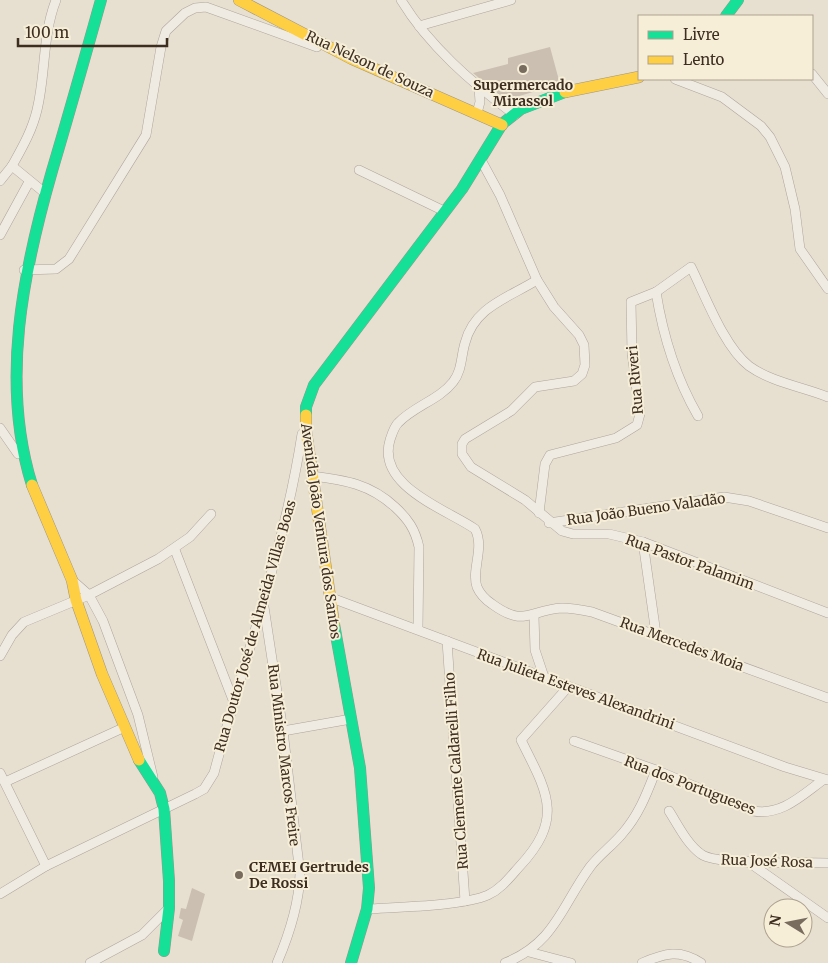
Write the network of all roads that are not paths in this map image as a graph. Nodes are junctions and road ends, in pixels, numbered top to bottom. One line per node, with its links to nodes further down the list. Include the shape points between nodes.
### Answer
1 (56, 0): 19 (street, via 49,20 37,108 31,130)
2 (101, 0): 23 (main road)
3 (239, 0): 9 (main road, Rua Nelson de Souza)
4 (401, 0): 8 (street)
5 (511, 0): 8 (street)
6 (738, 0): 7 (main road)
7 (727, 15)
8 (419, 26): 13 (street)
9 (352, 59): 15 (main road, Rua Nelson de Souza); 26 (street, via 217,10 195,8 185,13 166,31 160,47 146,135 114,190 62,265 45,270)
10 (813, 75): 14 (street)
11 (638, 77): 16 (main road, Avenida João Ventura dos Santos, via 559,94 531,104)
12 (678, 80): 28 (street, via 722,97 770,137 785,167 800,249)
13 (479, 88): 15 (street); 16 (street)
14 (828, 94)
15 (477, 113): 17 (main road, Rua Nelson de Souza)
16 (515, 115): 17 (main road, Avenida João Ventura dos Santos)
17 (502, 125): 18 (main road, Avenida João Ventura dos Santos)
18 (481, 160): 24 (main road, Avenida João Ventura dos Santos); 27 (street, Rua Pastor Palamim)
19 (12, 166): 21 (street); 22 (street)
20 (359, 170): 24 (street)
21 (0, 181)
22 (29, 182): 23 (street); 25 (street)
23 (44, 194): 26 (main road)
24 (444, 211): 32 (main road, Avenida João Ventura dos Santos, via 379,304 314,385)
25 (0, 235)
26 (24, 270): 34 (main road, via 12,369 13,414)
27 (537, 280): 36 (street, Rua Pastor Palamim, via 584,345 582,374 574,381 535,387 511,411 465,439 461,448 464,460 471,467 508,489); 48 (street, via 481,313 468,333 455,380 440,395 417,407 397,424 388,446 393,470 400,480 431,504 475,530 479,541 476,578 481,594 504,613 523,618)
28 (828, 289)
29 (656, 292): 30 (street, via 691,267 723,330 748,365); 31 (street, via 682,388); 36 (street, Rua Riveri, via 631,302 639,421 632,430 616,438 550,455 545,464)
30 (828, 398)
31 (698, 416)
32 (305, 417): 35 (main road, Avenida João Ventura dos Santos); 46 (street, Rua Doutor José de Almeida Villas Boas, via 294,489)
33 (0, 428): 34 (street)
34 (21, 458): 42 (main road)
35 (312, 476): 44 (main road, Avenida João Ventura dos Santos); 49 (street, via 366,486 408,519 418,546)
36 (539, 513): 38 (street, Rua Pastor Palamim)
37 (211, 514): 41 (street)
38 (549, 523): 39 (street, Rua João Bueno Valadão, via 724,497 758,503); 40 (street, Rua Pastor Palamim, via 567,533 609,534)
39 (828, 528)
40 (643, 542): 47 (street, Rua Pastor Palamim); 50 (street)
41 (174, 550): 43 (street); 56 (street)
42 (72, 580): 43 (street); 45 (main road)
43 (90, 595): 45 (street); 65 (street, via 138,715)
44 (329, 597): 49 (street, Rua Julieta Esteves Alexandrini); 57 (main road, Avenida João Ventura dos Santos)
45 (76, 600): 52 (street, via 24,622); 58 (main road, via 89,643)
46 (264, 604): 56 (street, Rua Doutor José de Almeida Villas Boas); 59 (street, Rua Ministro Marcos Freire)
47 (828, 613)
48 (534, 616): 50 (street, Rua Mercedes Moia, via 560,608 575,608); 53 (street, via 535,650)
49 (418, 629): 51 (street, Rua Julieta Esteves Alexandrini)
50 (656, 634): 55 (street, Rua Mercedes Moia)
51 (447, 641): 53 (street, Rua Julieta Esteves Alexandrini); 72 (street, Rua Clemente Caldarelli Filho)
52 (0, 656)
53 (544, 677): 54 (street, Rua Julieta Esteves Alexandrini)
54 (568, 687): 63 (street, Rua Julieta Esteves Alexandrini); 72 (street, via 521,740 544,785 548,817 542,838 502,886 488,895)
55 (828, 698)
56 (233, 700): 66 (street, Rua Doutor José de Almeida Villas Boas, via 209,782 195,794)
57 (351, 719): 59 (street); 74 (main road, Avenida João Ventura dos Santos, via 360,768 367,851)
58 (125, 727): 64 (street); 65 (main road)
59 (283, 731): 79 (street, Rua Ministro Marcos Freire, via 300,874 292,923)
60 (574, 741): 61 (street, Rua dos Portugueses)
61 (656, 770): 63 (street, Rua dos Portugueses, via 720,798 765,813 785,806); 77 (street, via 636,816 591,865 552,929)
62 (0, 772): 64 (street)
63 (825, 780)
64 (5, 782): 70 (street)
65 (154, 785): 66 (main road)
66 (164, 809): 70 (street, Rua Doutor José de Almeida Villas Boas); 73 (main road)
67 (669, 811): 68 (street, Rua José Rosa, via 699,853 713,858)
68 (746, 861): 69 (street, Rua José Rosa); 75 (street)
69 (828, 863)
70 (46, 866): 71 (street, Rua Doutor José de Almeida Villas Boas)
71 (0, 894)
72 (464, 901): 74 (street)
73 (169, 908): 76 (main road); 78 (street, via 142,935)
74 (367, 909): 80 (main road, Avenida João Ventura dos Santos)
75 (828, 918)
76 (164, 951)
77 (529, 952): 81 (street); 82 (street)
78 (90, 963)
79 (277, 963)
80 (351, 963)
81 (506, 963)
82 (571, 963)
83 (642, 963): 84 (street, via 669,953 680,953)
84 (702, 963)

